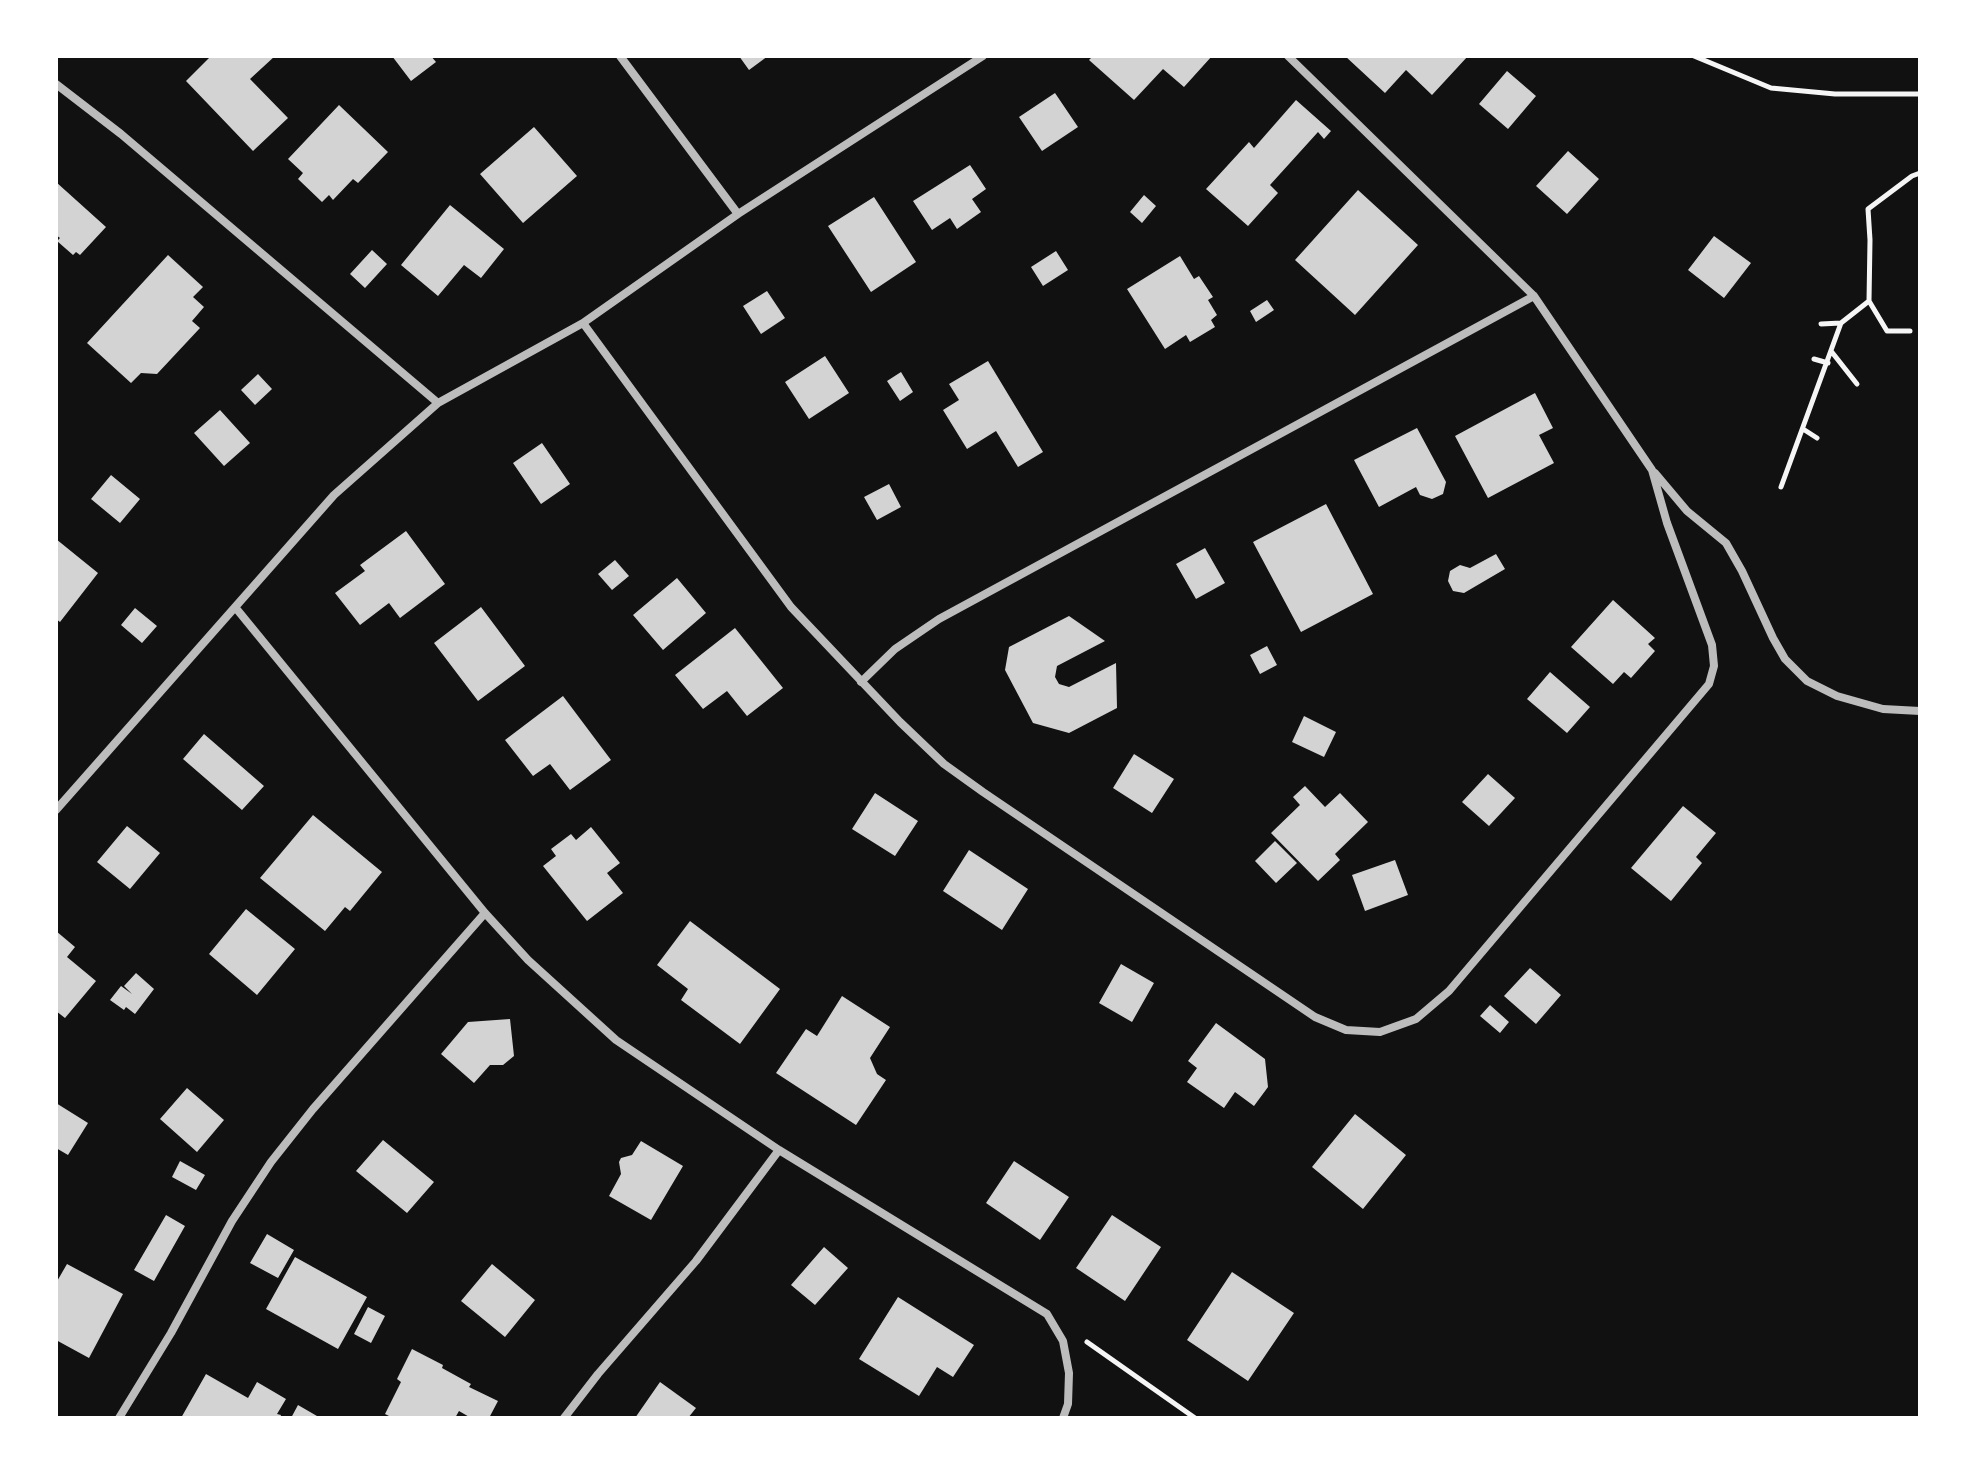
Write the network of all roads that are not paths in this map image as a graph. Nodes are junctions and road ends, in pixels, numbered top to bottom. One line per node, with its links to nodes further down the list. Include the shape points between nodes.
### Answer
1 (620, 56): 5 (street)
2 (983, 56): 5 (street)
3 (1288, 56): 6 (street)
4 (57, 85): 8 (street)
5 (738, 214): 7 (street)
6 (1534, 296): 9 (street); 11 (street, via 939,619 895,649)
7 (583, 323): 8 (street); 11 (street, via 791,607)
8 (438, 403): 10 (street, via 334,495)
9 (1652, 470): 11 (street, via 1712,645 1709,684 1449,991 1416,1019 1380,1032 1346,1030 1315,1017 944,764); 12 (street, via 1687,511 1726,543 1785,659 1807,681 1883,709)
10 (235, 607): 13 (street); 14 (street)
11 (861, 682)
12 (1920, 711)
13 (56, 810)
14 (485, 913): 15 (street, via 616,1040); 16 (street, via 271,1162)
15 (779, 1150): 17 (street, via 696,1261); 18 (street, via 1047,1314 1063,1341 1069,1373)
16 (119, 1418)
17 (564, 1418)
18 (1063, 1418)

